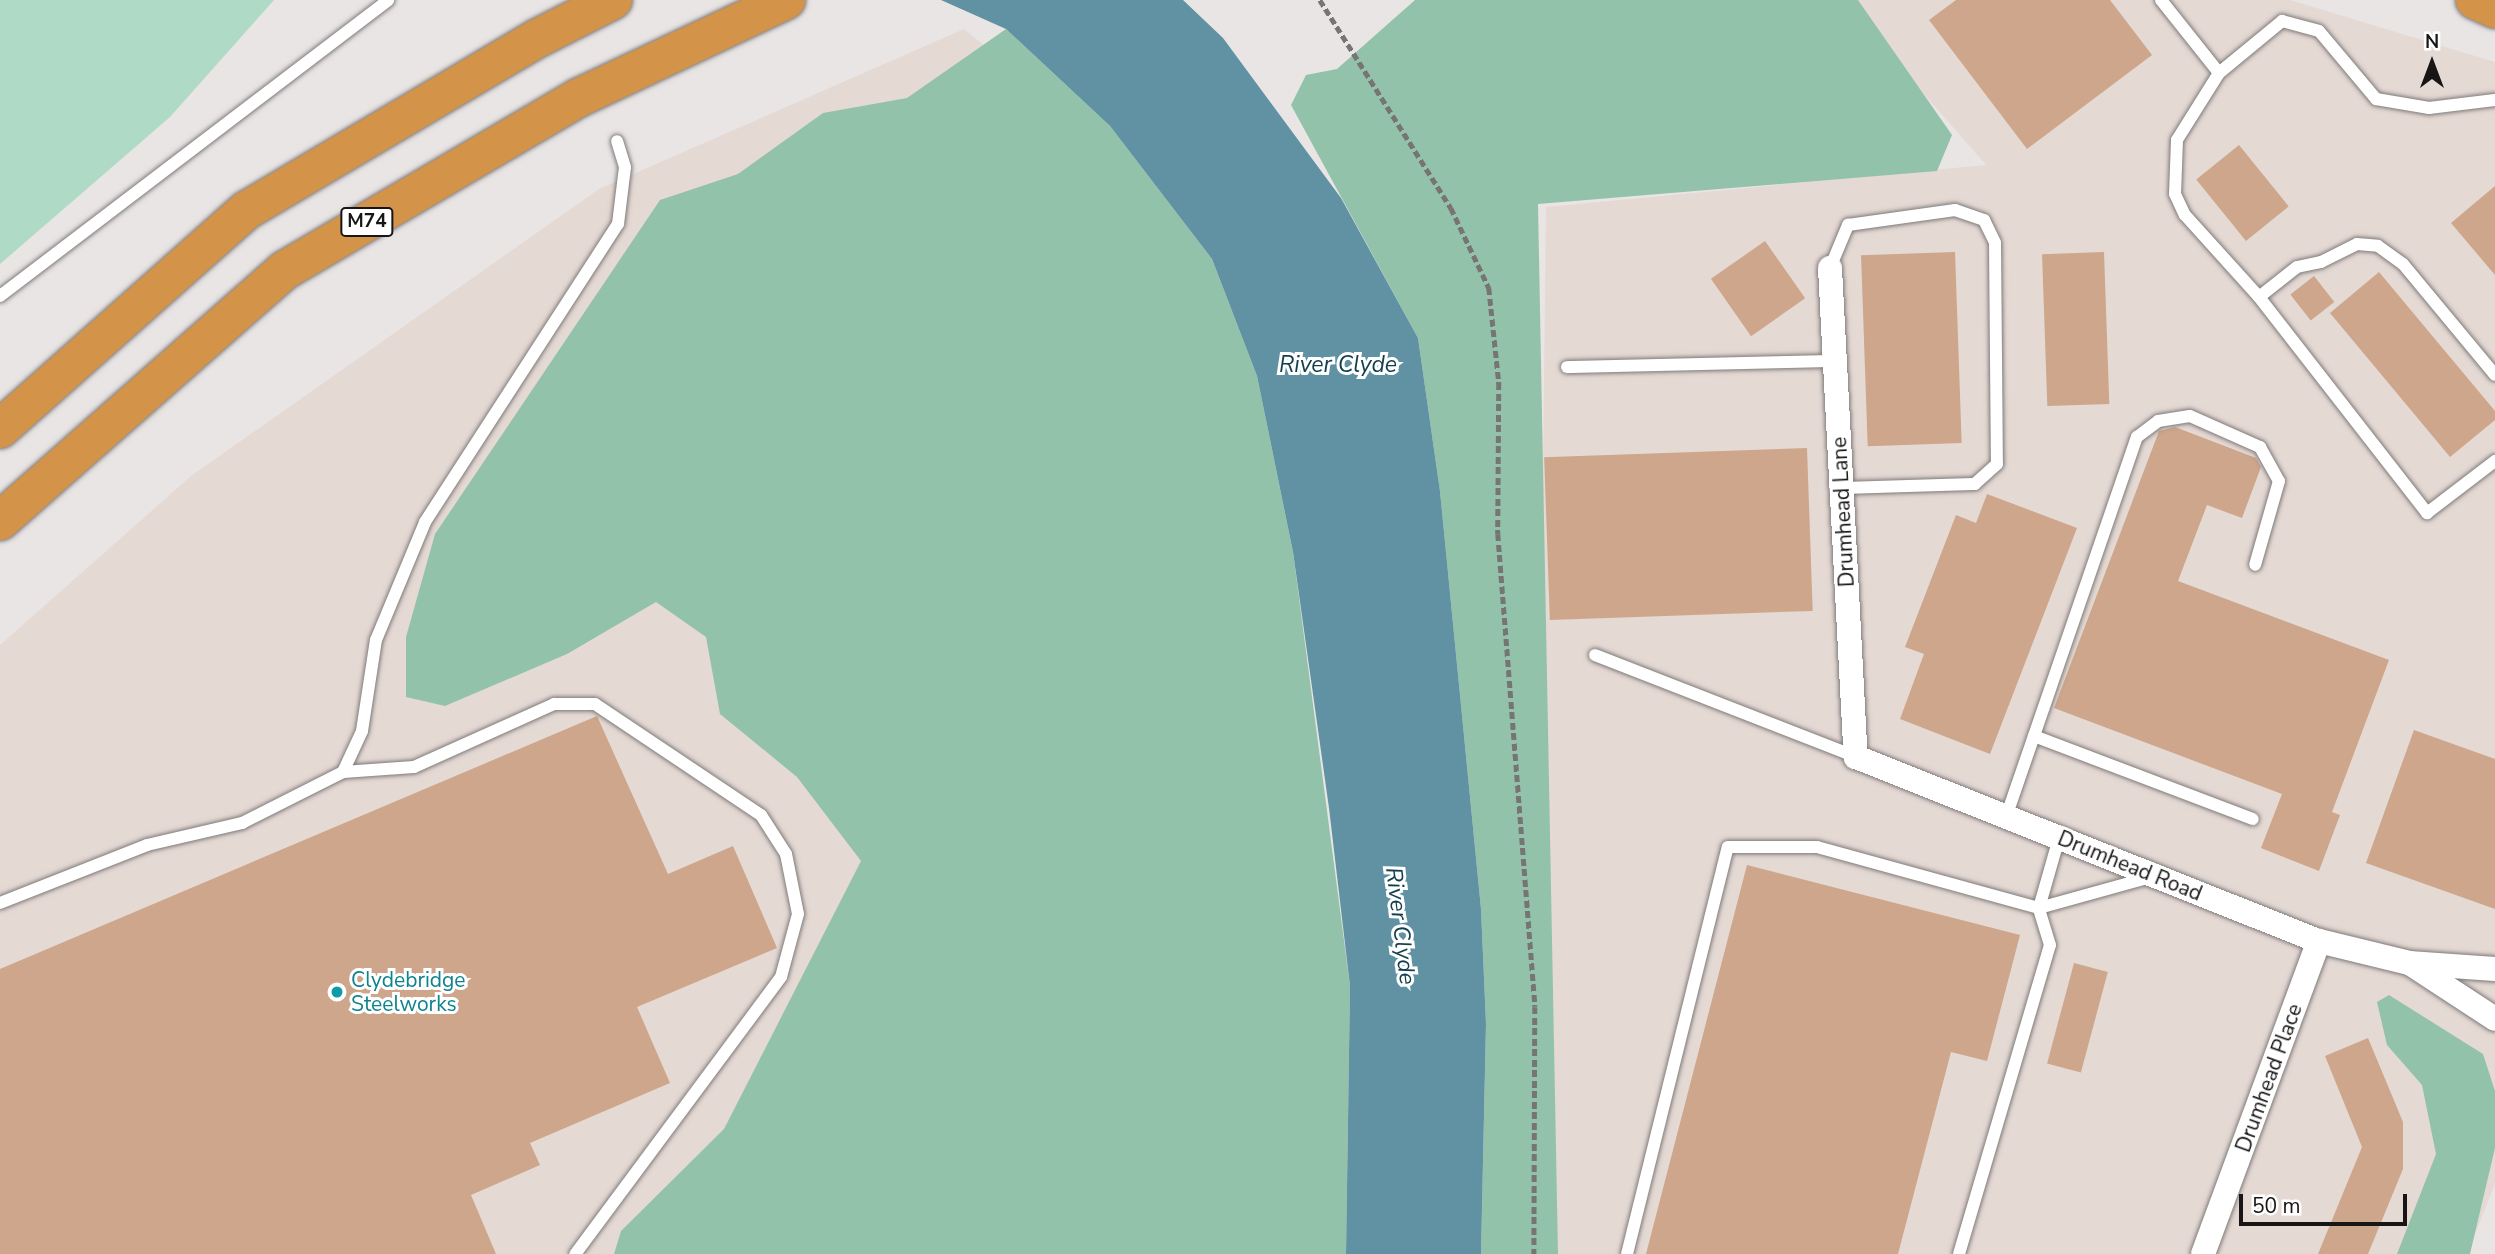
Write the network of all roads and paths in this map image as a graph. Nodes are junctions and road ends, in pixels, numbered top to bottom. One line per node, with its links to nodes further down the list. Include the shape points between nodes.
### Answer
1 (388, 0): 12 (lane)
2 (613, 0): 17 (highway, via 538,38 247,210)
3 (786, 0): 20 (highway, M74, via 578,98 285,270)
4 (1320, 0): 37 (path, via 1451,208 1489,288 1499,383 1502,600 1535,1006)
5 (2161, 0): 8 (lane)
6 (2476, 0): 7 (highway)
7 (2495, 9)
8 (2219, 72): 9 (lane, via 2282,21 2319,31 2376,99 2429,108); 13 (lane, via 2177,140 2175,194 2185,215)
9 (2495, 100)
10 (617, 141): 25 (lane, via 625,167 618,224 425,522 376,640 362,731)
11 (1829, 268): 14 (street, Drumhead Lane); 19 (lane, via 1848,225 1955,210 1984,220 1995,243 1997,464 1975,484)
12 (0, 296)
13 (2259, 297): 16 (lane, via 2297,267 2321,262 2357,244 2378,246 2403,264); 18 (lane, via 2427,513)
14 (1835, 361): 15 (lane); 19 (street, Drumhead Lane)
15 (1567, 367)
16 (2495, 374)
17 (0, 429)
18 (2495, 461)
19 (1841, 488): 24 (street, Drumhead Lane)
20 (0, 521)
21 (2255, 565): 23 (lane, via 2279,481 2260,447 2190,416 2158,421 2137,438)
22 (1595, 655): 24 (lane)
23 (2034, 736): 26 (lane); 27 (lane)
24 (1856, 757): 26 (street, Drumhead Road)
25 (344, 772): 30 (lane, via 242,822 147,845); 36 (lane, via 414,768 554,704 595,704 761,816 786,854 798,914 781,977)
26 (2006, 817): 28 (street, Drumhead Road)
27 (2253, 819)
28 (2059, 838): 29 (street, Drumhead Road); 31 (lane)
29 (2154, 876): 31 (lane); 32 (street, Drumhead Road)
30 (0, 903)
31 (2039, 908): 38 (lane, via 1817,847 1728,846); 39 (lane, via 2050,945)
32 (2319, 941): 33 (street, Drumhead Road); 40 (street, Drumhead Place)
33 (2409, 963): 34 (street); 35 (street)
34 (2495, 970)
35 (2495, 1019)
36 (575, 1254)
37 (1534, 1254)
38 (1627, 1254)
39 (1959, 1254)
40 (2203, 1254)

